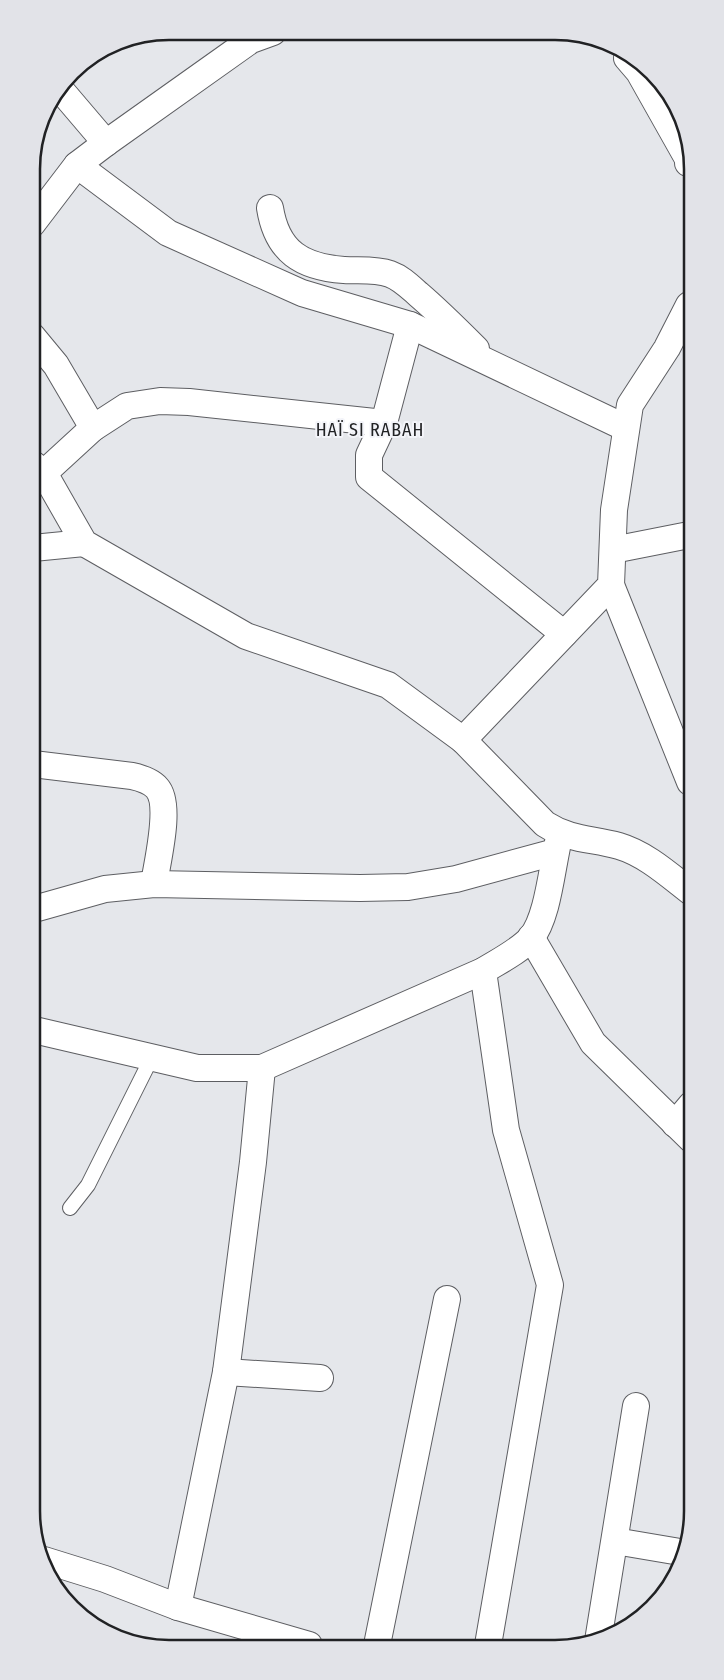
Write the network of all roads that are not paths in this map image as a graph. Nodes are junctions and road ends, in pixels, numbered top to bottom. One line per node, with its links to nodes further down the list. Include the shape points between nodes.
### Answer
1 (251, 40): 4 (street)
2 (641, 73): 5 (street)
3 (64, 94): 4 (street)
4 (106, 143): 6 (street)
5 (683, 150)
6 (77, 165): 8 (street); 9 (street, via 168,233 302,293)
7 (270, 208): 13 (street, via 279,239 297,256 314,266 390,274 434,307)
8 (40, 214)
9 (410, 325): 13 (street); 14 (street)
10 (684, 326): 12 (street)
11 (40, 346): 15 (street, via 56,365)
12 (678, 352): 16 (street, via 630,405)
13 (493, 365): 16 (street)
14 (384, 423): 15 (street, via 160,401 127,406); 24 (street, via 370,455 369,477)
15 (93, 428): 17 (street)
16 (626, 428): 22 (street, via 614,510)
17 (40, 467)
18 (40, 471): 20 (street)
19 (684, 537): 22 (street)
20 (84, 543): 21 (street); 25 (street, via 246,636 388,685)
21 (40, 547)
22 (613, 550): 23 (street)
23 (611, 585): 24 (street); 27 (street)
24 (564, 634): 25 (street)
25 (463, 740): 28 (street, via 545,824)
26 (40, 765): 29 (street, via 132,776 157,788 164,799 165,813)
27 (684, 767)
28 (557, 843): 29 (street, via 456,879 408,886); 30 (street, via 620,846 650,861); 32 (street, via 544,912)
29 (154, 884): 31 (street, via 105,889)
30 (684, 887)
31 (40, 907)
32 (531, 937): 33 (street); 37 (street, via 593,1043)
33 (483, 971): 36 (street); 50 (street, via 506,1130 550,1285)
34 (40, 1031): 35 (street)
35 (152, 1057): 36 (street, via 197,1068); 38 (lane, via 88,1185)
36 (262, 1068): 40 (street)
37 (684, 1121)
38 (70, 1208)
39 (447, 1299): 49 (street)
40 (226, 1372): 41 (street); 46 (street)
41 (320, 1378)
42 (636, 1406): 43 (street)
43 (615, 1541): 44 (street); 47 (street)
44 (677, 1552)
45 (51, 1562): 46 (street, via 105,1578)
46 (178, 1607): 48 (street)
47 (600, 1632)
48 (292, 1640)
49 (378, 1640)
50 (489, 1640)

